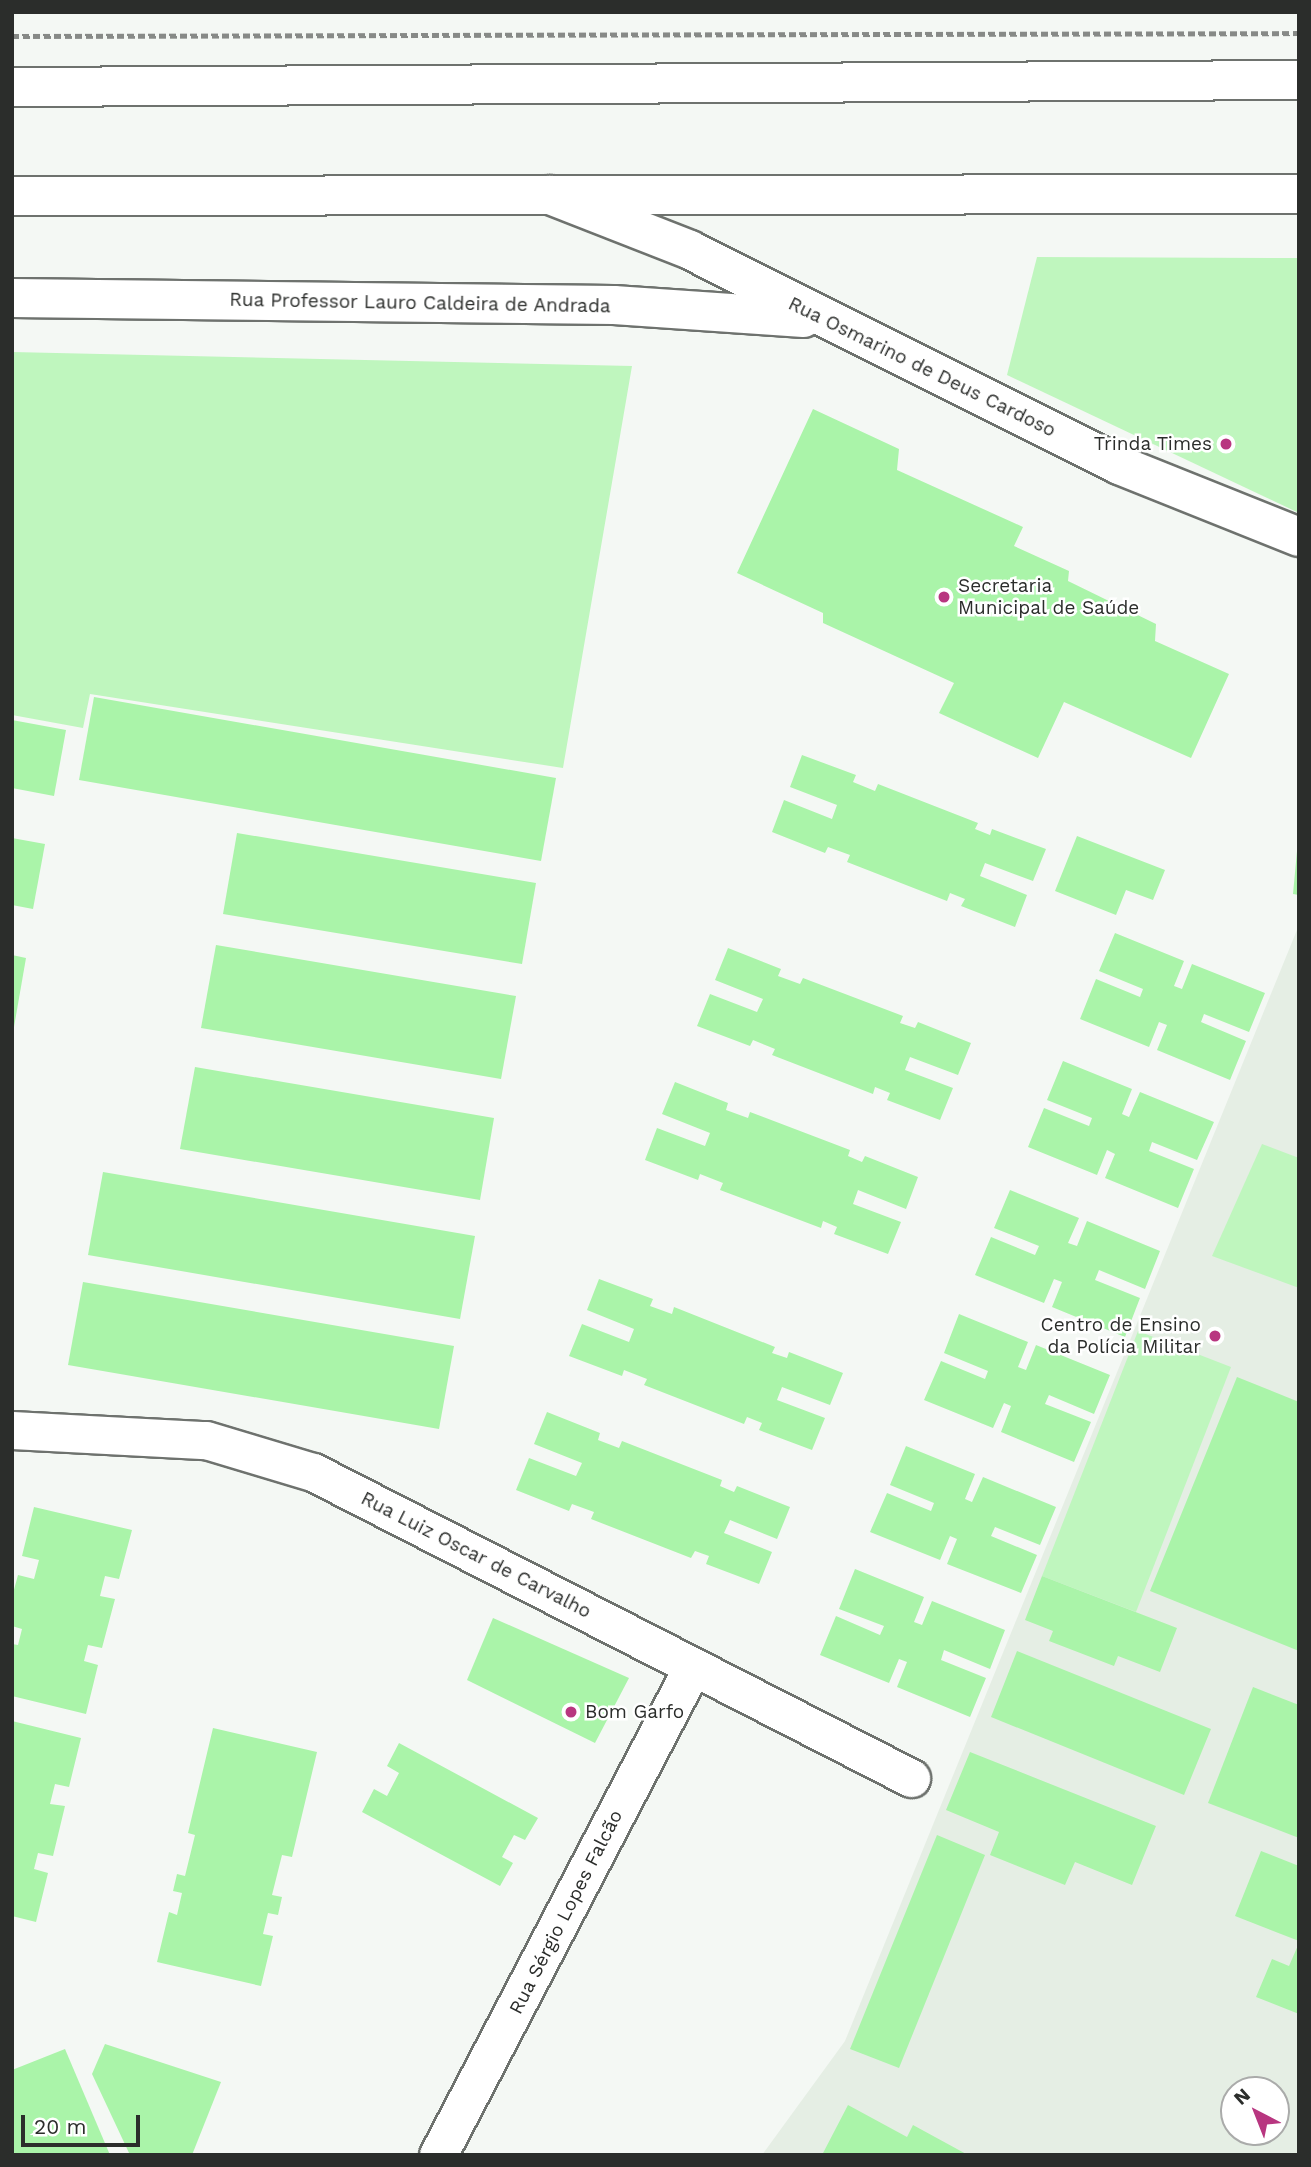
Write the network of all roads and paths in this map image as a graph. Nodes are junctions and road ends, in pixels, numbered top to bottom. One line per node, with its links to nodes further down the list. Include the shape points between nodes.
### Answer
1 (1299, 33): 2 (path)
2 (12, 36)
3 (1299, 80): 4 (main road)
4 (12, 88)
5 (547, 194): 6 (main road); 7 (main road); 9 (main road, Rua Osmarino de Deus Cardoso, via 690,250)
6 (1299, 194)
7 (12, 196)
8 (12, 299): 9 (main road, Rua Professor Lauro Caldeira de Andrada, via 614,305)
9 (827, 320): 10 (main road, Rua Osmarino de Deus Cardoso, via 1119,465)
10 (1299, 537)
11 (12, 1430): 12 (street, Rua Luiz Oscar de Carvalho, via 157,1435 250,1450 313,1472)
12 (692, 1668): 13 (street, Rua Luiz Oscar de Carvalho); 14 (street, Rua Sérgio Lopes Falcão)
13 (911, 1778)
14 (438, 2155)

